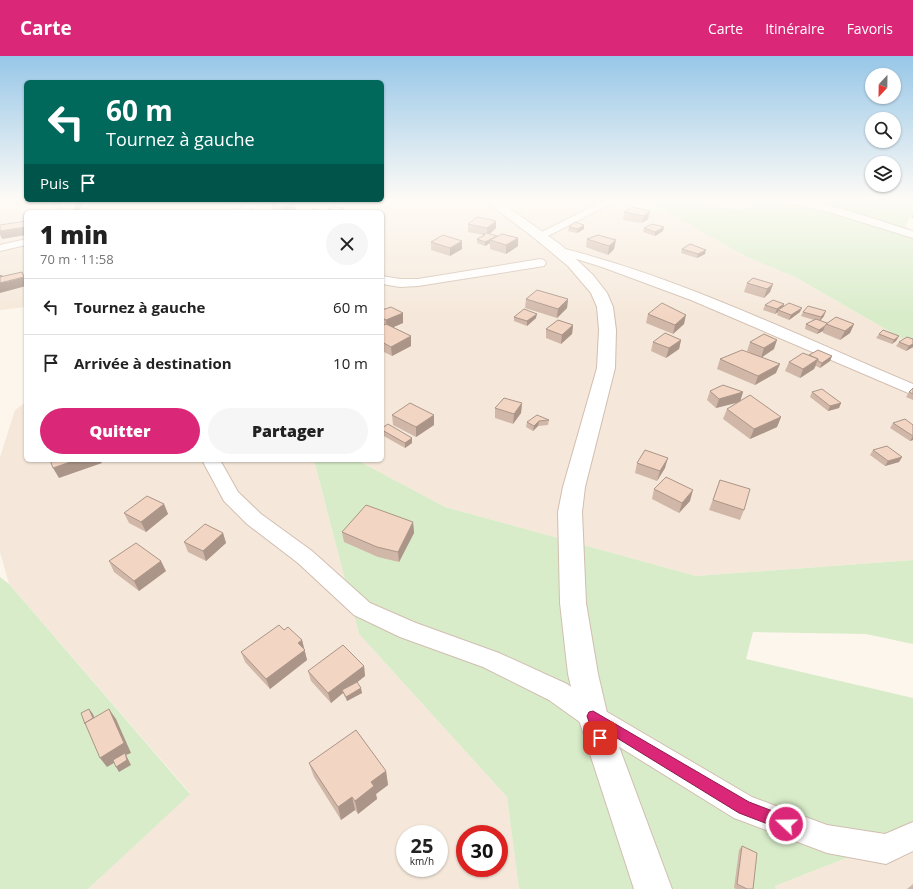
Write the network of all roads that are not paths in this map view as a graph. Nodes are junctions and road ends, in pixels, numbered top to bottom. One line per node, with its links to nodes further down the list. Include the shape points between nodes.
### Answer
1 (544, 239): 4 (street)
2 (24, 242): 3 (street)
3 (0, 248)
4 (561, 251): 7 (street, via 616,267 710,303); 9 (street, via 595,285 605,307 606,321 606,368 577,474 570,512 570,568 576,636)
5 (540, 263): 6 (street, via 430,281 400,283)
6 (384, 280)
7 (913, 390)
8 (212, 462): 9 (street, via 231,496 254,519 305,557 362,609 383,620 521,673 558,692)
9 (593, 716): 10 (street, via 744,808 827,840 886,849); 11 (street)
10 (913, 836)
11 (653, 889)

